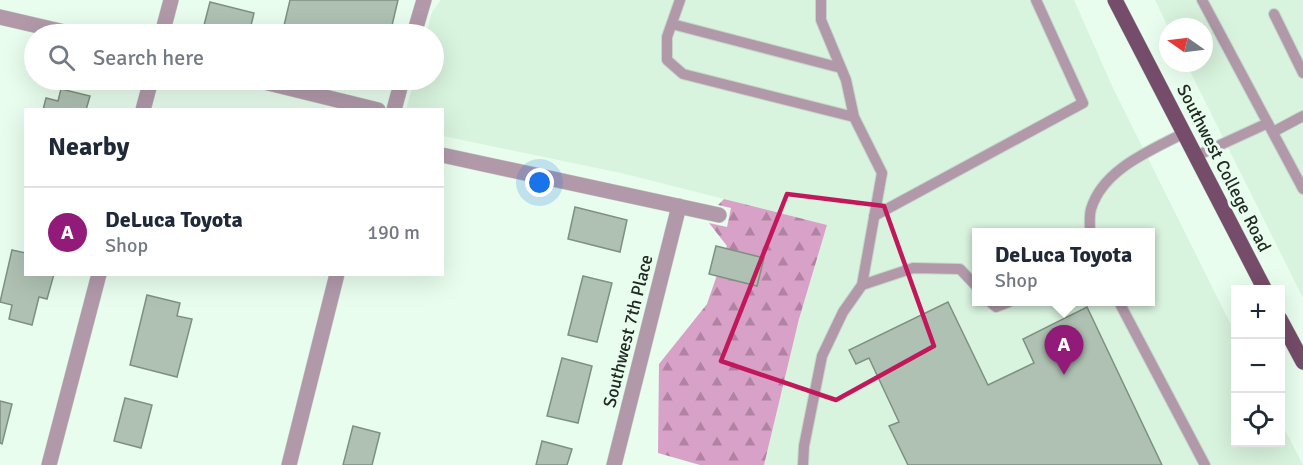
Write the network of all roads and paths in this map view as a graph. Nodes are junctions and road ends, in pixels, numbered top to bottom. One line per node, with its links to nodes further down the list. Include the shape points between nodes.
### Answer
1 (171, 0): 11 (street)
2 (424, 0): 12 (street)
3 (680, 0): 13 (lane)
4 (821, 0): 14 (lane, via 821,20)
5 (1036, 0): 31 (lane, via 1083,103)
6 (1115, 0): 25 (main road, Southwest College Road)
7 (1202, 0): 24 (lane)
8 (1274, 14): 15 (lane)
9 (0, 17): 10 (street)
10 (30, 24)
11 (165, 24)
12 (417, 24)
13 (672, 24): 14 (lane); 23 (lane, via 667,37 667,60 683,74)
14 (841, 68): 23 (lane)
15 (1303, 73)
16 (148, 90): 19 (street)
17 (297, 90): 20 (street)
18 (399, 90): 21 (street)
19 (144, 108)
20 (370, 108)
21 (395, 108)
22 (1303, 116): 24 (lane)
23 (854, 117): 31 (lane, via 882,173)
24 (1270, 127): 27 (lane); 28 (lane)
25 (1184, 133): 27 (main road, Southwest College Road); 32 (lane, via 1137,158 1104,184 1091,210)
26 (444, 154): 29 (street)
27 (1196, 156): 37 (main road, Southwest College Road)
28 (1303, 189)
29 (679, 206): 30 (street); 43 (street, Southwest 7th Place)
30 (718, 215)
31 (874, 216): 36 (lane)
32 (1090, 228)
33 (98, 276): 41 (street)
34 (336, 276): 42 (street)
35 (972, 282): 36 (lane, via 960,269 913,268)
36 (862, 285): 44 (lane, via 843,312 822,356)
37 (1262, 285)
38 (1121, 306): 45 (lane)
39 (1285, 327): 40 (main road)
40 (1303, 362)
41 (49, 465)
42 (289, 465)
43 (614, 465)
44 (803, 465)
45 (1205, 465)

